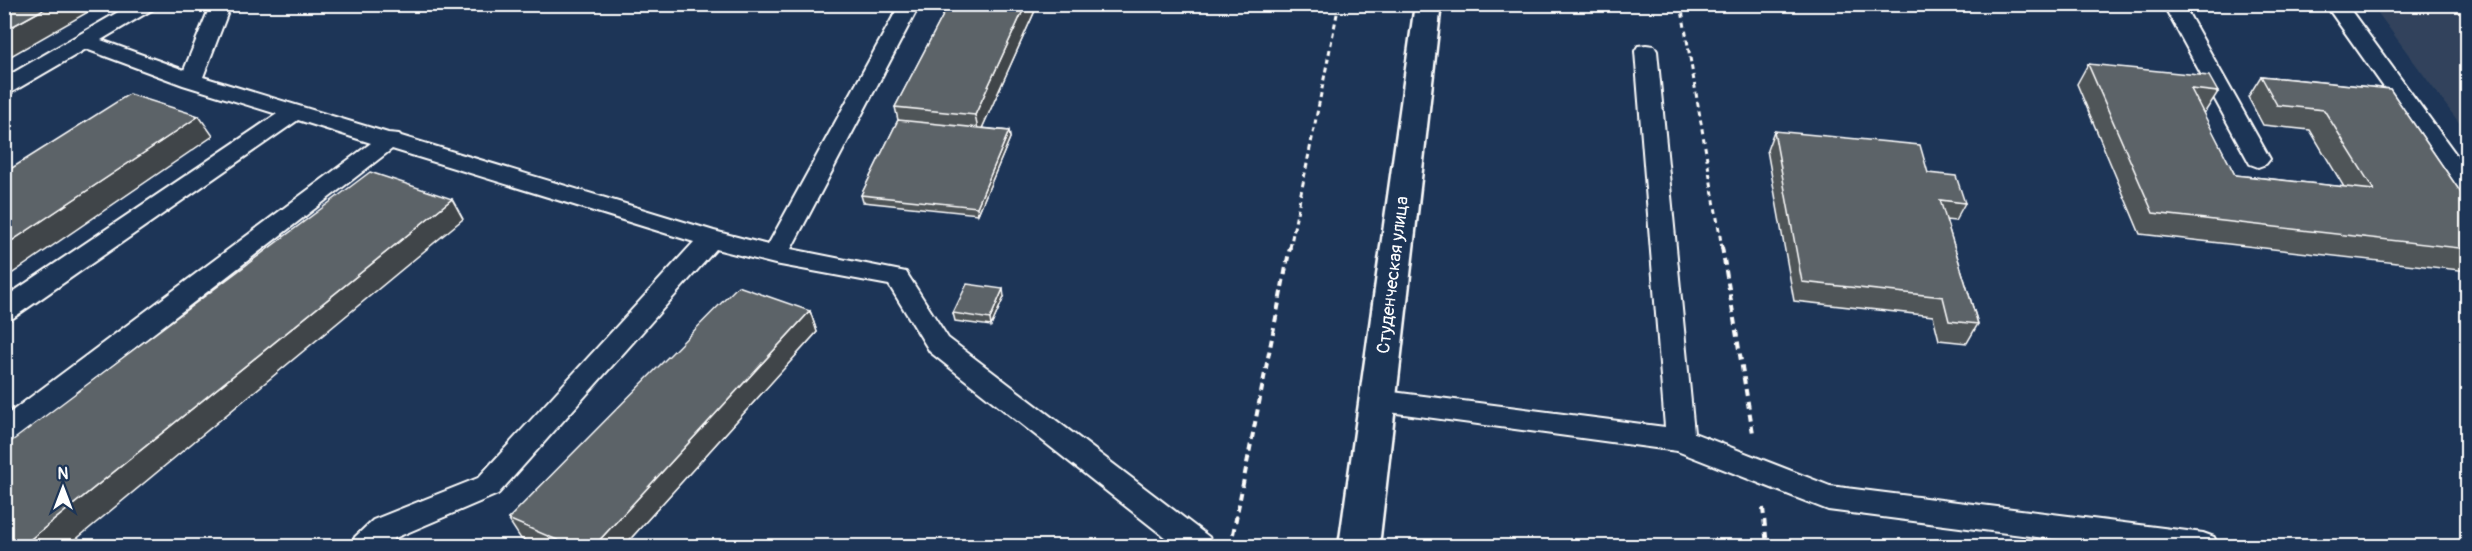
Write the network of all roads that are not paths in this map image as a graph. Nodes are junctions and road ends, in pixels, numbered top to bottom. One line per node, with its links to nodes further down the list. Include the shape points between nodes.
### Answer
1 (148, 4): 7 (lane)
2 (222, 4): 9 (lane)
3 (910, 4): 16 (lane)
4 (1428, 4): 18 (street, Студенческая улица)
5 (2173, 4): 13 (lane)
6 (2335, 4): 14 (lane)
7 (85, 41): 9 (lane); 10 (lane)
8 (1646, 51): 20 (lane)
9 (191, 80): 11 (lane)
10 (4, 87)
11 (296, 111): 12 (lane); 17 (lane)
12 (391, 139): 15 (lane); 19 (lane)
13 (2258, 159)
14 (2468, 189)
15 (711, 239): 16 (lane); 21 (lane, via 488,486 384,529)
16 (775, 255): 22 (lane, via 897,278 939,345)
17 (4, 311)
18 (1377, 401): 20 (lane); 23 (street, Студенческая улица)
19 (4, 433)
20 (1680, 440): 24 (lane, via 1828,498)
21 (366, 546)
22 (1198, 546)
23 (1359, 546)
24 (2203, 546)

